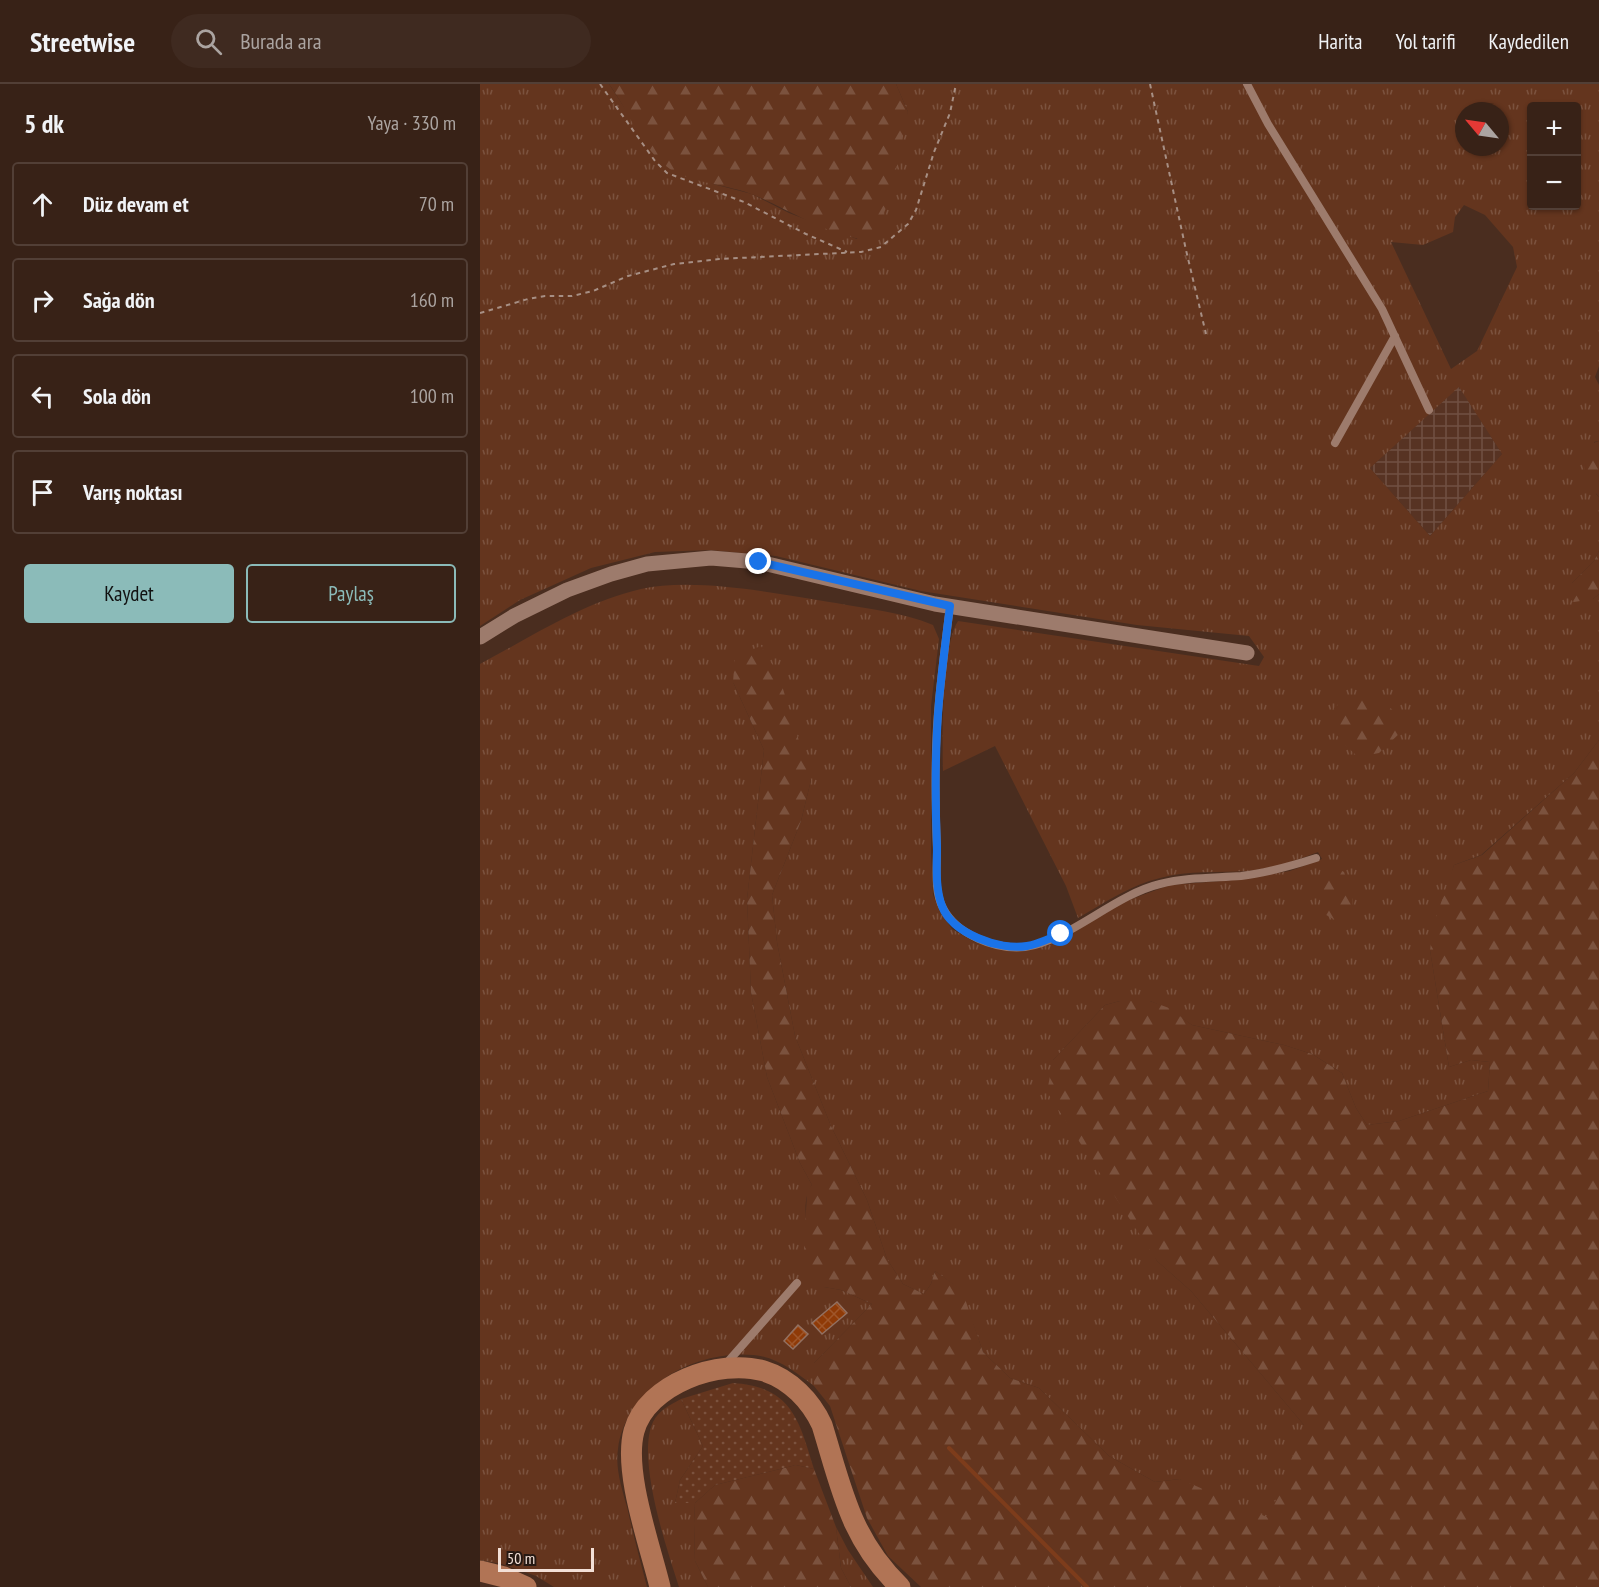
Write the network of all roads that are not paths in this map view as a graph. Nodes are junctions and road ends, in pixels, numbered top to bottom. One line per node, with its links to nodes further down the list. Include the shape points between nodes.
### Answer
1 (1248, 84): 2 (lane, via 1268,124 1383,309)
2 (1395, 336): 3 (lane); 4 (lane)
3 (1429, 410)
4 (1335, 443)
5 (950, 606): 6 (street, via 759,562 711,558 647,564 612,574 567,590); 7 (street); 8 (lane, via 939,703 938,892 950,920 962,930 982,940 1024,947 1061,934 1132,893 1159,884 1189,878 1241,876)
6 (480, 637)
7 (1247, 653)
8 (1316, 858)
9 (797, 1283): 10 (lane)
10 (720, 1370): 13 (street, via 700,1373 656,1396 635,1428 631,1467); 14 (street, via 746,1368 780,1378 816,1412 861,1539)
11 (480, 1571): 12 (street)
12 (526, 1587)
13 (660, 1587)
14 (900, 1587)

